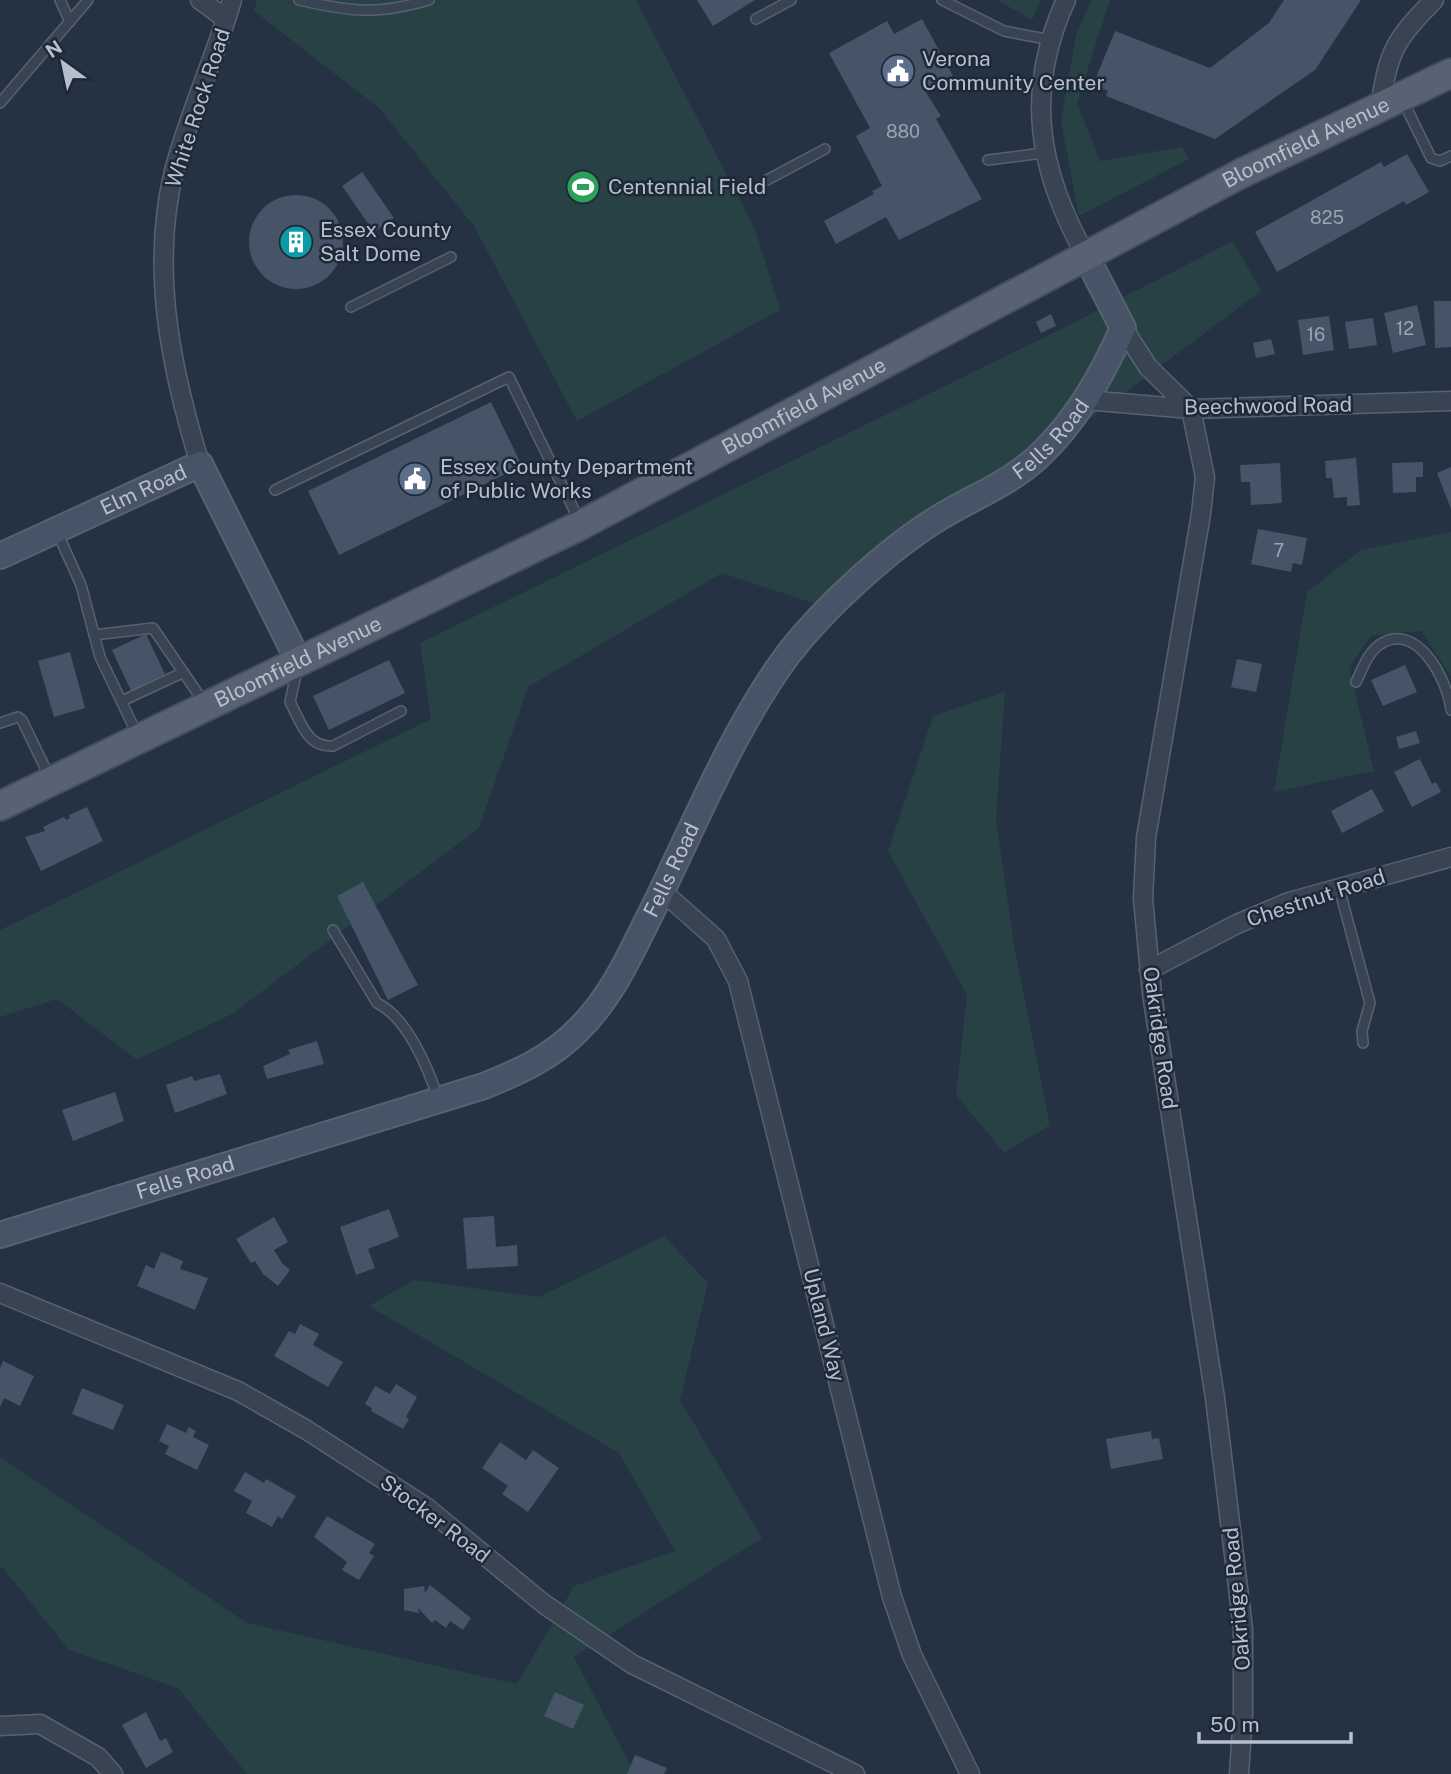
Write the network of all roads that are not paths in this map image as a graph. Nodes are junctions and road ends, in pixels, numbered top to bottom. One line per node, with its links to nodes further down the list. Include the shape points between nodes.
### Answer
1 (60, 0): 13 (lane)
2 (88, 0): 13 (lane)
3 (200, 0): 11 (street)
4 (232, 0): 11 (street, White Rock Road)
5 (302, 0): 6 (lane, via 336,8 389,11)
6 (429, 0)
7 (791, 0): 12 (lane)
8 (942, 0): 14 (lane, via 1004,31)
9 (1066, 0): 14 (street)
10 (1434, 0): 16 (street, via 1399,35 1386,67)
11 (226, 19): 30 (street, White Rock Road, via 182,144 164,238 166,321)
12 (756, 19)
13 (70, 22): 17 (lane)
14 (1051, 40): 19 (street, via 1041,89)
15 (1451, 73): 16 (main road, Bloomfield Avenue)
16 (1391, 102): 20 (lane, via 1432,158 1440,161); 23 (main road, Bloomfield Avenue, via 1240,174)
17 (0, 103)
18 (825, 149): 22 (lane)
19 (1043, 153): 21 (lane); 23 (street, via 1058,203)
20 (1451, 156)
21 (988, 160)
22 (767, 180)
23 (1086, 256): 26 (street); 32 (main road, Bloomfield Avenue)
24 (450, 257): 25 (lane)
25 (351, 307)
26 (1124, 328): 27 (street, Fells Road); 29 (street, via 1148,367)
27 (1085, 400): 29 (street, Beechwood Road); 49 (street, Fells Road, via 1029,465 916,533 808,631 758,700)
28 (1451, 401): 29 (street, Beechwood Road)
29 (1191, 409): 51 (street, Oakridge Road, via 1202,456 1204,496 1146,838 1143,899)
30 (200, 464): 33 (street, Elm Road); 36 (street, Elm Road)
31 (275, 490): 32 (lane, via 509,377)
32 (581, 525): 36 (main road, Bloomfield Avenue)
33 (56, 531): 34 (street, Elm Road); 35 (lane, via 81,585)
34 (0, 556)
35 (94, 635): 37 (lane, via 153,628); 39 (lane)
36 (299, 662): 40 (main road, Bloomfield Avenue); 41 (lane, via 290,702 310,740 321,747 333,747)
37 (182, 673): 39 (lane); 40 (lane)
38 (1356, 682): 42 (lane, via 1378,646 1390,640 1405,642 1436,665)
39 (122, 701): 44 (lane)
40 (206, 706): 44 (main road, Bloomfield Avenue)
41 (401, 710)
42 (1451, 710)
43 (0, 723): 45 (lane, via 18,717 22,720)
44 (139, 738): 45 (main road, Bloomfield Avenue)
45 (51, 781): 46 (main road, Bloomfield Avenue)
46 (0, 806)
47 (1451, 857): 48 (street, Chestnut Road)
48 (1339, 886): 51 (street, Chestnut Road, via 1237,924); 52 (lane, via 1370,1003)
49 (662, 891): 53 (street, Fells Road, via 618,978 578,1031 523,1070); 59 (street, Upland Way, via 716,939 738,981 892,1597 912,1655)
50 (333, 930): 53 (lane, via 377,1003 388,1009 425,1062)
51 (1149, 970): 60 (street, Oakridge Road, via 1213,1384 1243,1629)
52 (1363, 1043)
53 (438, 1100): 54 (street, Fells Road)
54 (0, 1235)
55 (0, 1293): 58 (street, Stocker Road, via 249,1397 426,1507 544,1604 632,1664)
56 (0, 1726): 57 (street, via 40,1724 98,1757)
57 (113, 1774)
58 (855, 1774)
59 (970, 1774)
60 (1239, 1774)

